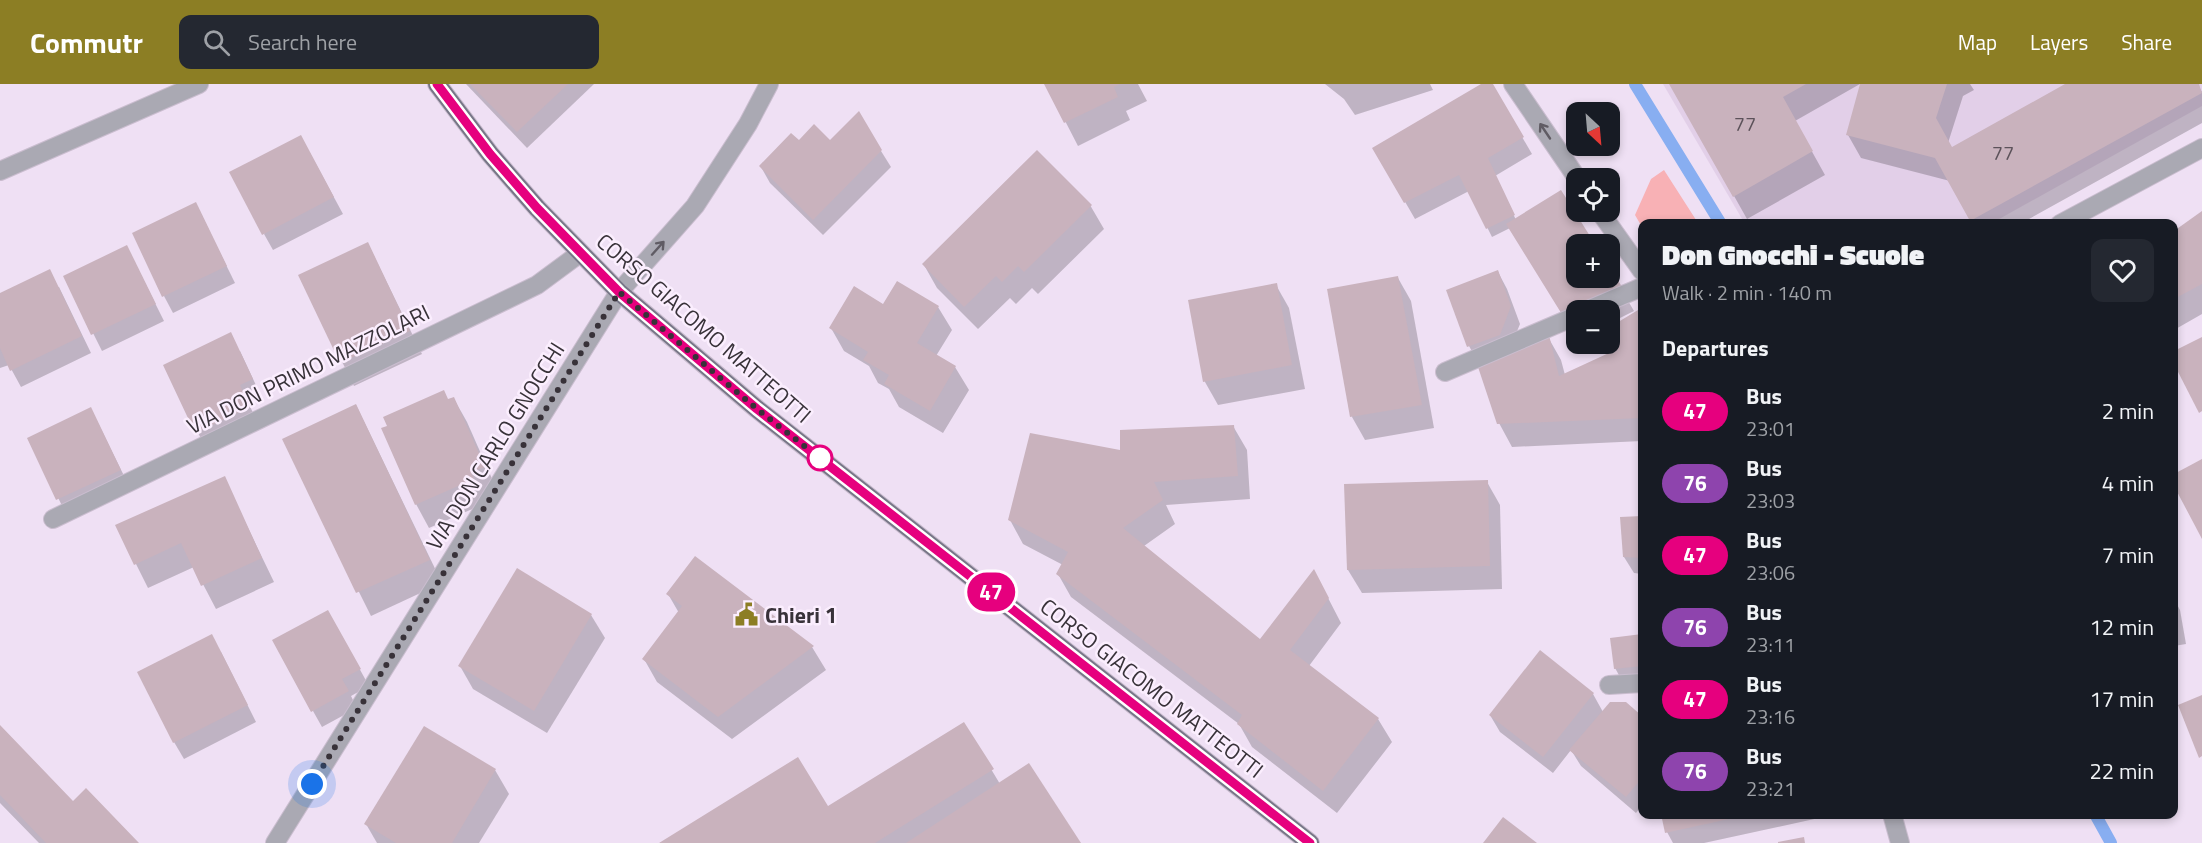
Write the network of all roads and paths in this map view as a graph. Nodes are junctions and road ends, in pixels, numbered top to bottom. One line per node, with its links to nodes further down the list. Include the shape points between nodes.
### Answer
1 (199, 84): 7 (street)
2 (437, 84): 10 (main road, CORSO GIACOMO MATTEOTTI, via 490,154)
3 (769, 84): 13 (street, VIA DON CARLO GNOCCHI, one-way to 3, via 695,206)
4 (1513, 84): 6 (street, one-way to 4)
5 (2202, 148): 8 (street)
6 (1570, 168)
7 (0, 171)
8 (2069, 219)
9 (1607, 222): 11 (street)
10 (579, 254): 13 (main road, CORSO GIACOMO MATTEOTTI); 17 (street, VIA DON PRIMO MAZZOLARI, via 537,285)
11 (1638, 265)
12 (1638, 289): 14 (street)
13 (619, 292): 21 (street, VIA DON CARLO GNOCCHI); 22 (main road, CORSO GIACOMO MATTEOTTI, via 757,409)
14 (1611, 300)
15 (1566, 320): 16 (street)
16 (1445, 372)
17 (53, 519)
18 (1638, 683): 19 (street)
19 (1609, 685)
20 (1893, 819): 23 (street)
21 (275, 843)
22 (1310, 843)
23 (1900, 843)

